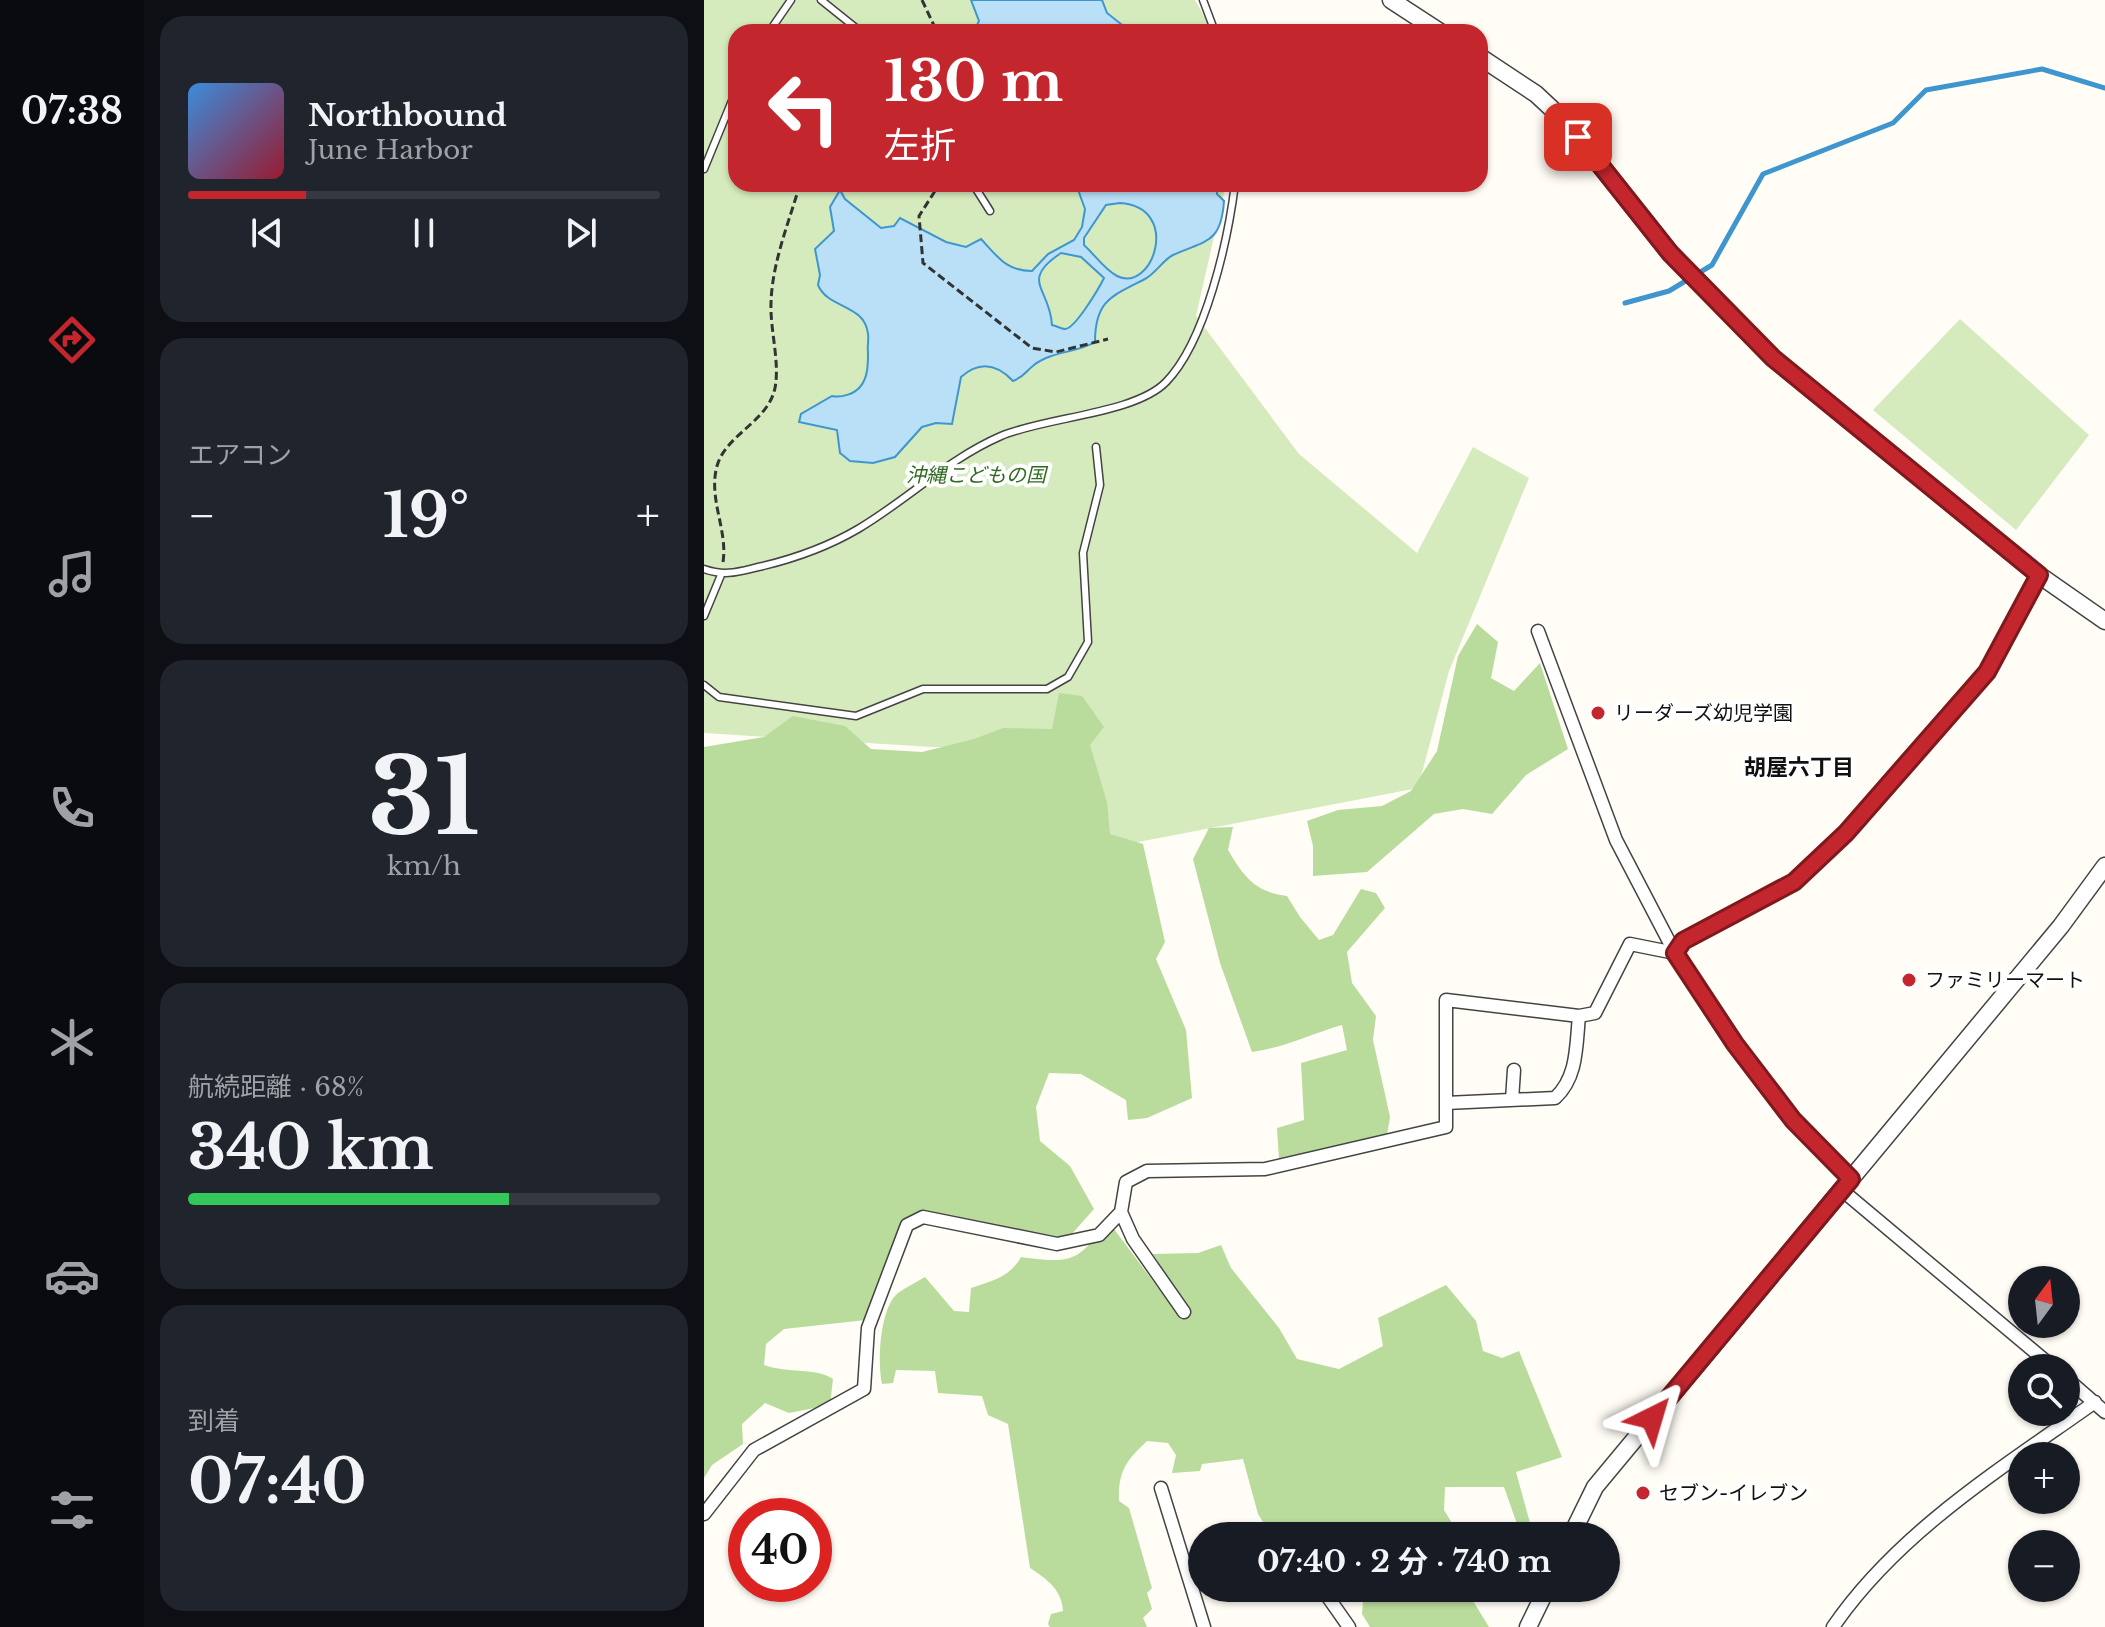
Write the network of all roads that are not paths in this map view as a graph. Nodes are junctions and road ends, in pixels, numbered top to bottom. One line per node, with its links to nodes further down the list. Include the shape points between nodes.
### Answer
1 (791, 0): 5 (lane)
2 (821, 0): 6 (lane)
3 (1203, 0): 7 (lane)
4 (1391, 0): 8 (street)
5 (774, 24)
6 (851, 24)
7 (1212, 24)
8 (1428, 24)
9 (1488, 62): 18 (street, via 1566,122 1684,269 1773,358)
10 (728, 110): 11 (lane)
11 (704, 169)
12 (978, 192): 14 (lane)
13 (1234, 192): 17 (lane, via 1215,281 1191,343 1155,392 1137,402 1001,436 828,545)
14 (990, 211)
15 (1096, 447): 22 (lane, via 1100,485 1083,553 1088,642 1068,677 1047,689 923,689 856,716 719,697)
16 (704, 569): 17 (lane)
17 (721, 575): 19 (lane)
18 (2039, 575): 20 (street); 24 (street, via 1987,672 1846,833 1794,882 1683,941)
19 (704, 616)
20 (2105, 621)
21 (1538, 631): 24 (street, via 1616,840)
22 (704, 685)
23 (2105, 866): 29 (street)
24 (1675, 953): 25 (street, via 1630,944 1595,1013); 29 (street, via 1735,1044)
25 (1579, 1016): 27 (street, via 1575,1065 1565,1089 1555,1098); 28 (street, via 1446,1000)
26 (1514, 1070): 27 (street)
27 (1512, 1100): 28 (street)
28 (1446, 1103): 30 (street, via 1446,1127 1265,1169 1147,1171 1126,1182)
29 (1847, 1185): 32 (street); 38 (street, via 1595,1487)
30 (1121, 1212): 31 (street, via 1133,1239); 37 (street, via 1099,1235 1057,1244 923,1217 907,1225 868,1328 864,1389 754,1450)
31 (1184, 1312)
32 (2038, 1354)
33 (2080, 1390): 34 (street)
34 (2095, 1402): 35 (street); 44 (street, via 1924,1527 1857,1592)
35 (2105, 1412)
36 (1161, 1488): 41 (street)
37 (704, 1514)
38 (1578, 1522)
39 (1331, 1602): 42 (street)
40 (1540, 1602): 43 (street)
41 (1204, 1627)
42 (1349, 1627)
43 (1528, 1627)
44 (1833, 1627)

